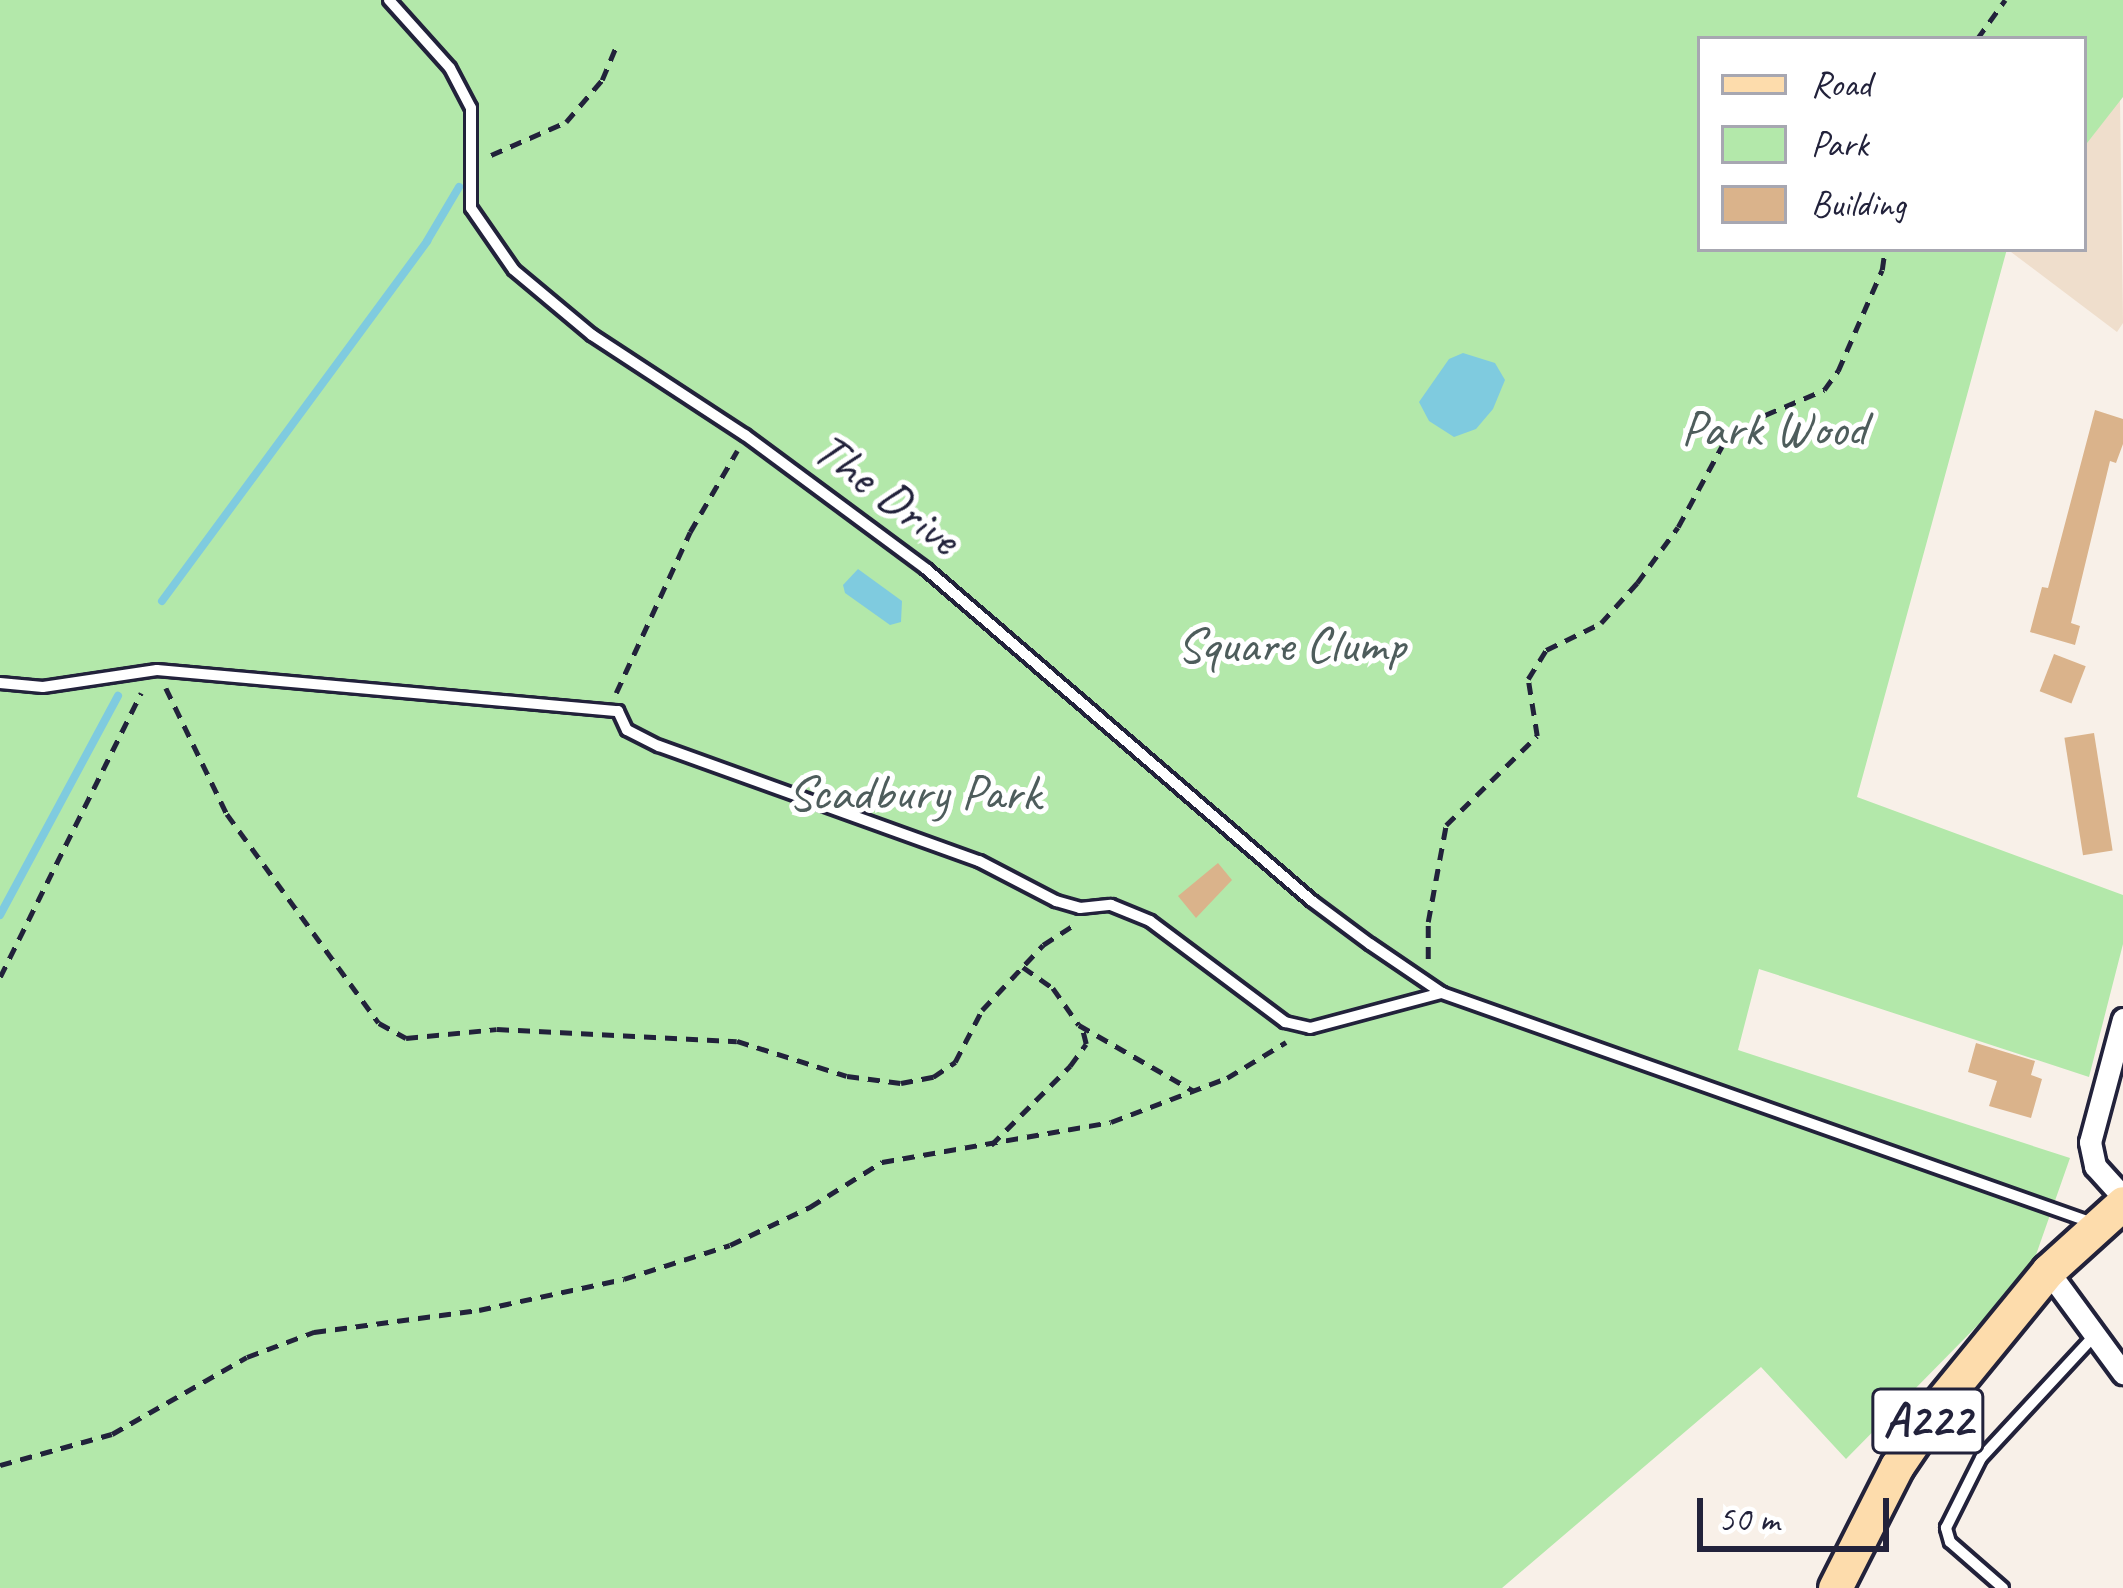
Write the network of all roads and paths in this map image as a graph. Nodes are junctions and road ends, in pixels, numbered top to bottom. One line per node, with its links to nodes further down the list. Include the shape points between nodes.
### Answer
1 (388, 0): 7 (lane, The Drive, via 450,68 471,109)
2 (1990, 0): 4 (path)
3 (2005, 0): 4 (path)
4 (1998, 9): 5 (path)
5 (1979, 36)
6 (618, 42): 7 (path, via 602,80 566,122)
7 (468, 163): 9 (lane, The Drive, via 471,208 514,271 592,334)
8 (1884, 252): 16 (path, via 1824,390 1723,444 1637,583 1600,622 1546,650 1528,679 1538,736 1446,825 1428,922)
9 (746, 435): 12 (path, via 690,532); 16 (lane, The Drive, via 926,569 1312,901)
10 (158, 670): 11 (lane, via 44,687); 12 (lane); 14 (path, via 226,814 380,1022 406,1038 497,1029 736,1041 848,1076 901,1083 933,1077 955,1062 982,1010); 15 (path, via 87,793)
11 (0, 683)
12 (608, 709): 13 (lane, via 659,746 979,861 1056,901)
13 (1111, 905): 14 (path, via 1065,929); 19 (lane, via 1150,921 1285,1022)
14 (1023, 967): 18 (path, via 1053,988)
15 (0, 977)
16 (1437, 990): 19 (lane); 22 (lane, The Drive)
17 (2123, 1018): 22 (street, via 2090,1142)
18 (1082, 1028): 20 (path); 21 (path, via 1086,1044)
19 (1310, 1028): 20 (path)
20 (1194, 1090): 21 (path, via 1111,1122)
21 (990, 1146): 26 (path, via 882,1162 730,1245 624,1279 479,1310 314,1332 247,1357 112,1434)
22 (2115, 1208): 23 (main road, A222)
23 (2048, 1271): 24 (street); 27 (main road, A222, via 1898,1466)
24 (2095, 1335): 25 (street); 28 (lane, via 1981,1458 1946,1528 1950,1542)
25 (2123, 1373)
26 (0, 1465)
27 (1834, 1588)
28 (2003, 1588)

